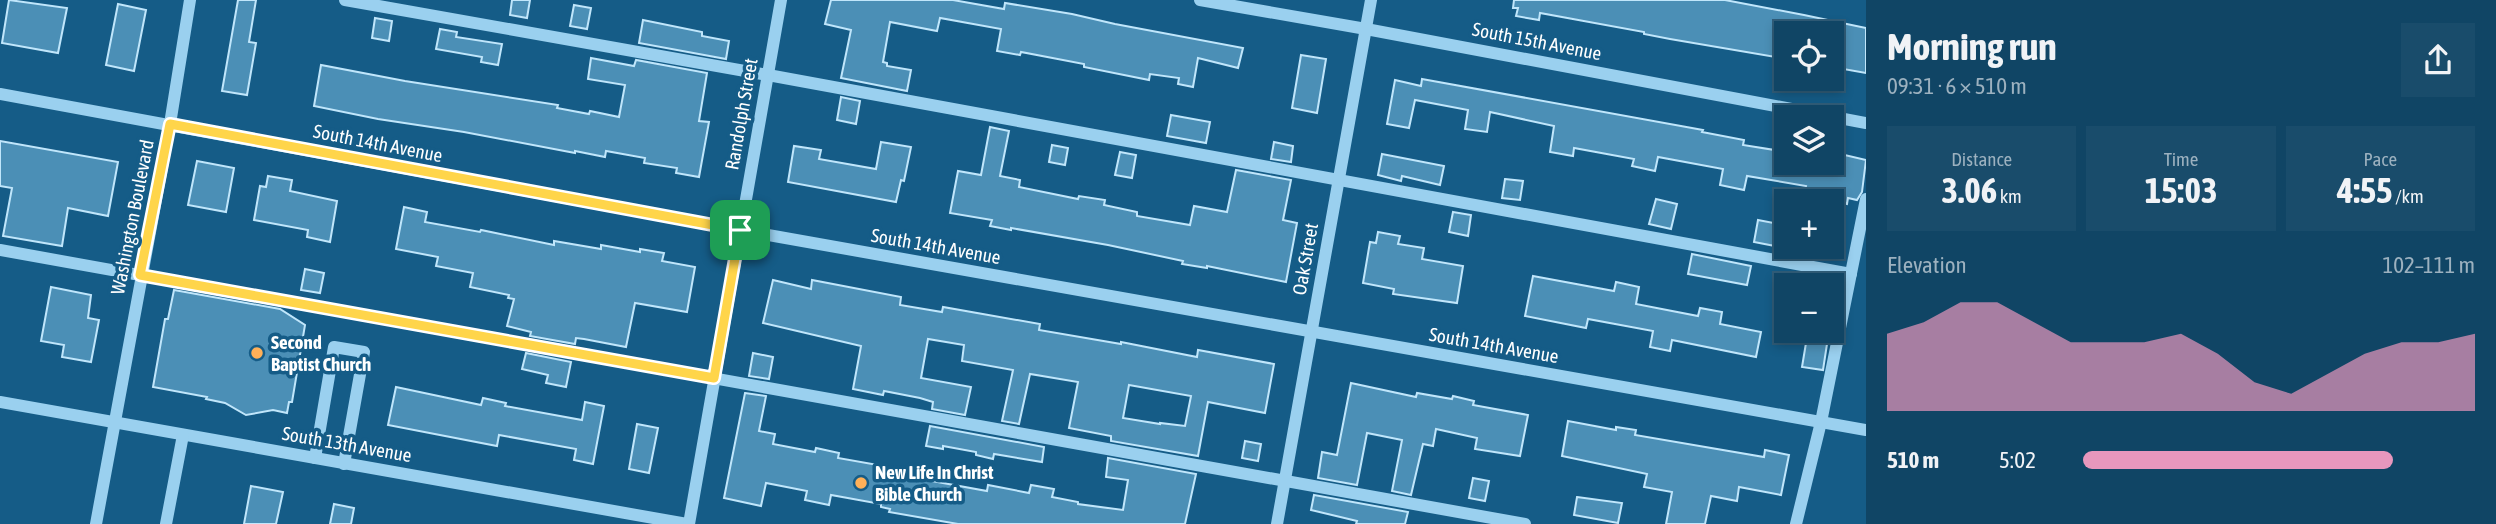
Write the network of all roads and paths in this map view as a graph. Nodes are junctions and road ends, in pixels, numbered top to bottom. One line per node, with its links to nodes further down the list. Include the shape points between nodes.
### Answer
1 (190, 0): 11 (street, Washington Boulevard)
2 (345, 0): 6 (street)
3 (781, 0): 8 (street, Randolph Street)
4 (1200, 0): 7 (street, South 15th Avenue)
5 (1371, 0): 7 (street, Oak Street)
6 (367, 2): 8 (street)
7 (1366, 29): 10 (street, South 15th Avenue); 12 (street, Oak Street)
8 (768, 75): 12 (street); 14 (street, Randolph Street)
9 (0, 94): 11 (street, South 14th Avenue)
10 (1866, 123)
11 (170, 124): 14 (street, South 14th Avenue); 17 (street, Washington Boulevard)
12 (1338, 181): 16 (street); 18 (street, Oak Street)
13 (1866, 199): 16 (street)
14 (740, 230): 18 (street, South 14th Avenue); 19 (street, Randolph Street)
15 (0, 250): 17 (street)
16 (1851, 274): 21 (street)
17 (140, 275): 19 (street); 22 (street, Washington Boulevard)
18 (1311, 332): 21 (street, South 14th Avenue); 27 (street, Oak Street)
19 (714, 378): 27 (street); 30 (street, Randolph Street)
20 (0, 402): 22 (street, South 13th Avenue)
21 (1821, 422): 23 (street, South 14th Avenue); 33 (street)
22 (114, 423): 24 (street, South 13th Avenue); 28 (street, Washington Boulevard)
23 (1866, 430)
24 (183, 435): 25 (street, South 13th Avenue); 29 (street)
25 (314, 458): 26 (street, South 13th Avenue); 26 (street, via 334,347 364,352)
26 (344, 464): 30 (street, South 13th Avenue)
27 (1284, 481): 31 (street, Oak Street); 32 (street)
28 (96, 524)
29 (166, 524)
30 (688, 524)
31 (1277, 524)
32 (1525, 524)
33 (1796, 524)

